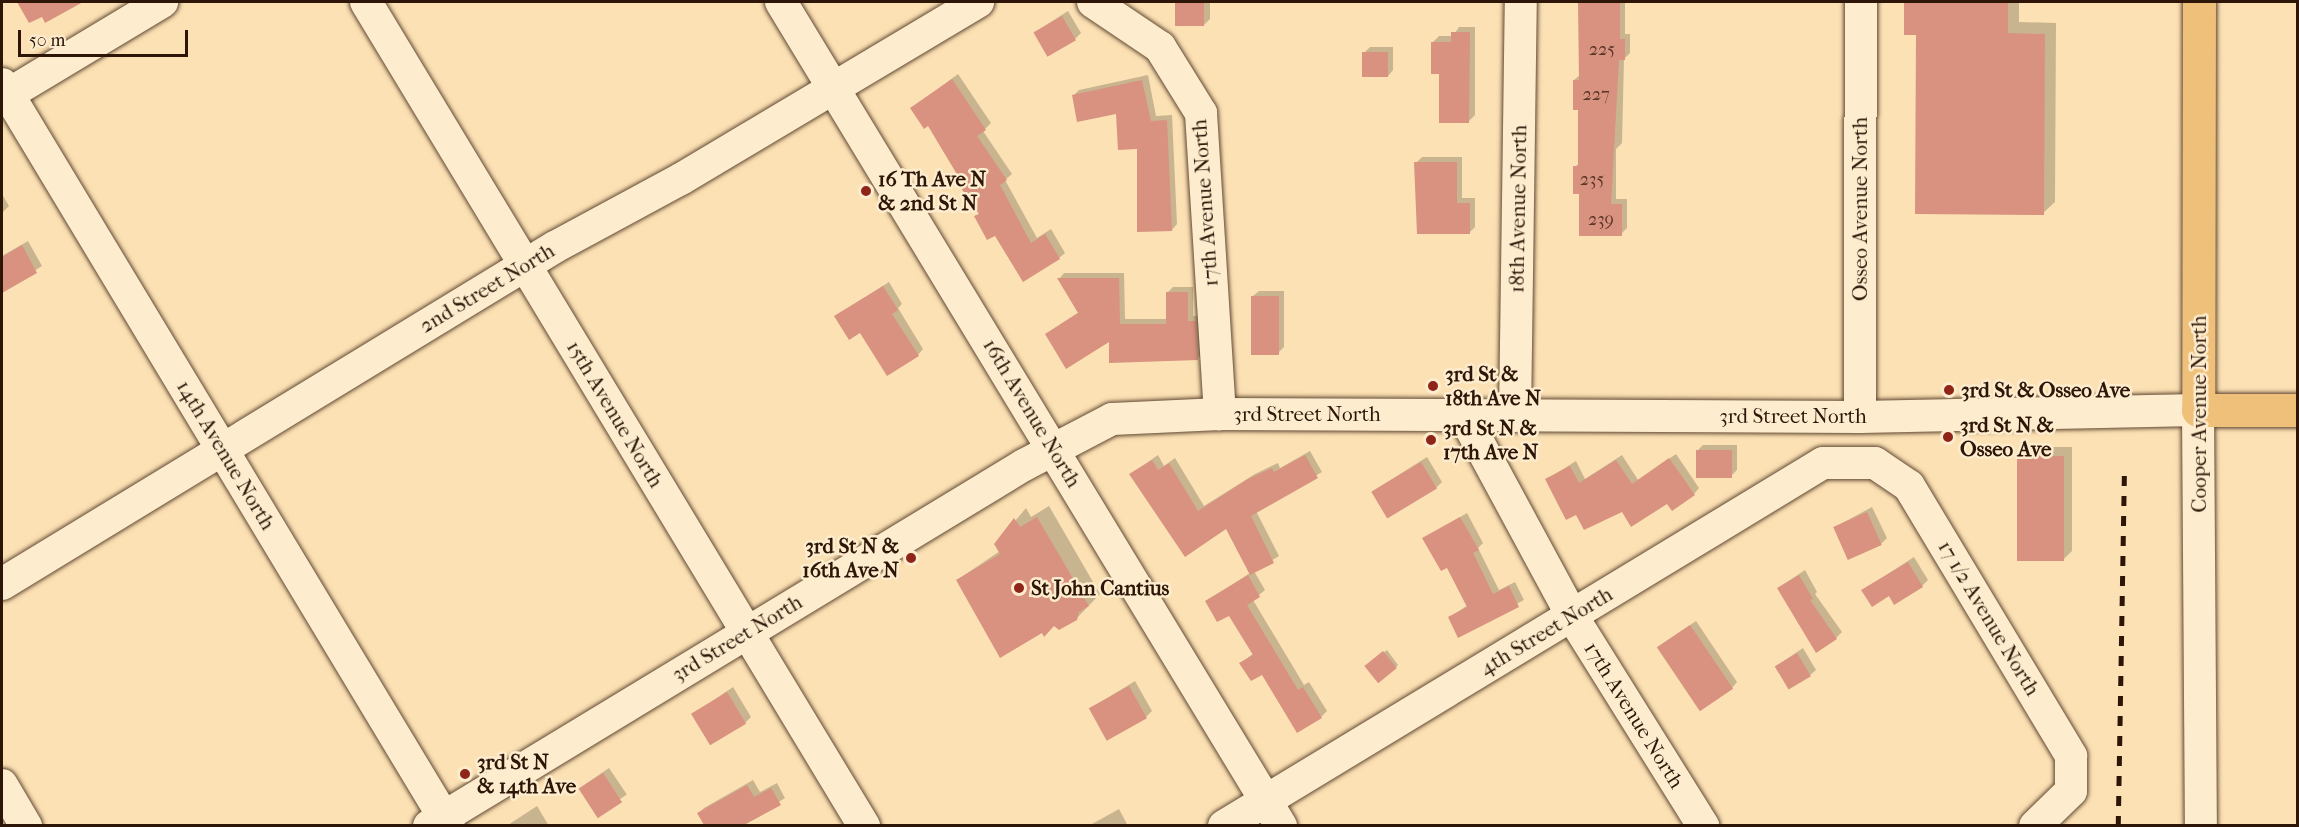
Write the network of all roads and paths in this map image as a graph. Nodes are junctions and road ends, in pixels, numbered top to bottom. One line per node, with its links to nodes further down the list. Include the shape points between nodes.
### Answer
1 (162, 2): 10 (street)
2 (366, 2): 11 (street, 15th Avenue North)
3 (781, 2): 9 (street, 16th Avenue North)
4 (978, 2): 9 (street, 2nd Street North)
5 (1093, 2): 14 (street, 17th Avenue North, via 1160,46 1201,113)
6 (1521, 2): 16 (street, 18th Avenue North)
7 (1861, 2): 17 (street, Osseo Avenue North)
8 (2199, 2): 12 (main road, Cooper Avenue North)
9 (833, 87): 11 (street, 2nd Street North); 18 (street, 16th Avenue North)
10 (4, 92): 19 (street, 14th Avenue North)
11 (525, 265): 19 (street, 2nd Street North); 23 (street, 15th Avenue North)
12 (2198, 410): 13 (main road, 3rd Street North); 17 (street, 3rd Street North); 32 (street, Cooper Avenue North)
13 (2298, 410)
14 (1220, 414): 15 (street, 3rd Street North); 18 (street, 3rd Street North, via 1112,419)
15 (1463, 414): 16 (street, 3rd Street North); 22 (street, 17th Avenue North)
16 (1515, 416): 17 (street, 3rd Street North)
17 (1860, 417)
18 (1053, 448): 23 (street, 3rd Street North); 25 (street, 16th Avenue North)
19 (222, 449): 21 (street, 2nd Street North); 26 (street, 14th Avenue North)
20 (1875, 463): 22 (street, 4th Street North, via 1823,463); 31 (street, 17 1/2 Avenue North, via 1909,486 2071,756 2071,791)
21 (2, 584)
22 (1572, 616): 25 (street, 4th Street North); 30 (street, 17th Avenue North)
23 (747, 632): 26 (street, 3rd Street North); 28 (street, 15th Avenue North)
24 (2, 785): 27 (street)
25 (1273, 813): 29 (street, 4th Street North)
26 (441, 823)
27 (26, 825)
28 (864, 825)
29 (1224, 825)
30 (1703, 825)
31 (2035, 825)
32 (2201, 825)

